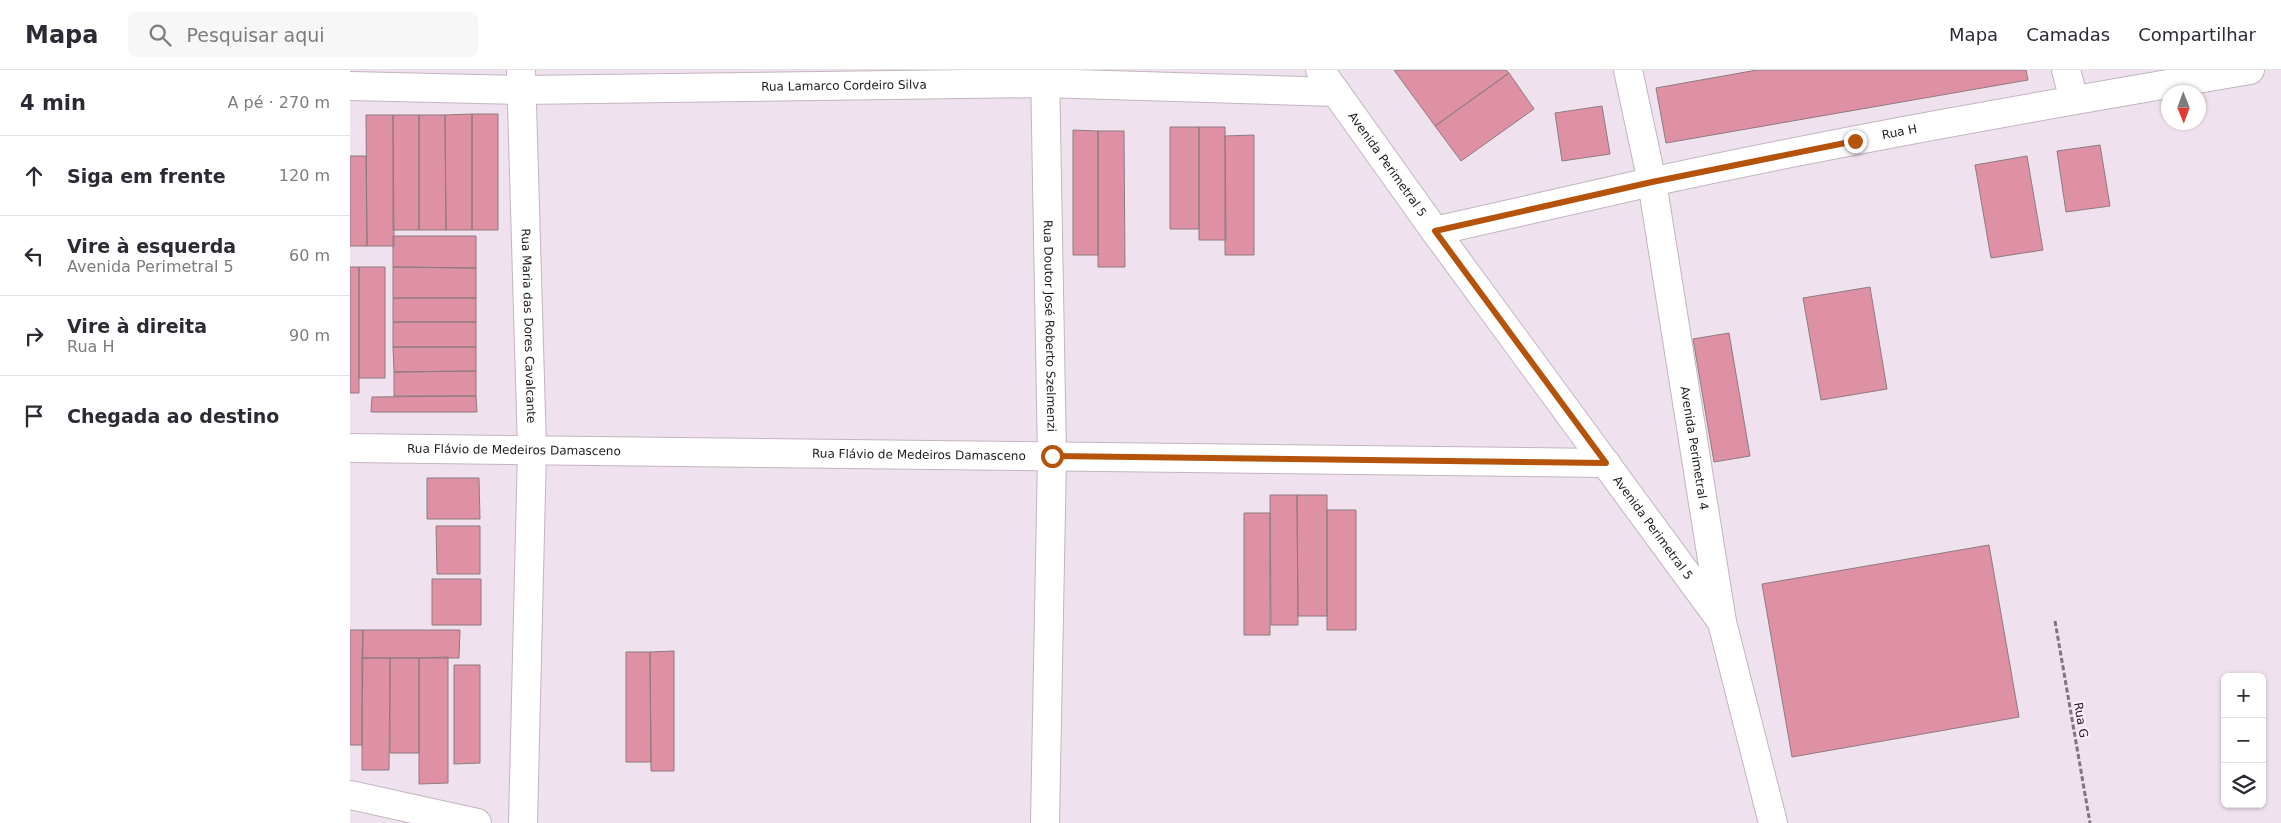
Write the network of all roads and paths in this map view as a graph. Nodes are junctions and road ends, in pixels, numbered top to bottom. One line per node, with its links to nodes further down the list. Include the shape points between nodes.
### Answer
1 (1320, 70): 8 (street, Avenida Perimetral 5)
2 (1628, 70): 10 (street, Avenida Perimetral 4)
3 (2066, 70): 9 (street)
4 (2250, 70): 9 (street, Rua H)
5 (1044, 77): 6 (street, Rua Lamarco Cordeiro Silva); 8 (street, Rua Lamarco Cordeiro Silva); 14 (street, Rua Doutor José Roberto Szelmenzi)
6 (522, 80): 7 (street, Rua Lamarco Cordeiro Silva); 13 (street, Rua Maria das Dores Cavalcante)
7 (350, 86)
8 (1336, 92): 11 (street, Avenida Perimetral 5)
9 (2074, 100): 10 (street, Rua H)
10 (1652, 182): 11 (street, Rua H); 17 (street, Avenida Perimetral 4)
11 (1435, 231): 15 (street, Avenida Perimetral 5)
12 (350, 448): 13 (street, Rua Flávio de Medeiros Damasceno)
13 (532, 449): 14 (street, Rua Flávio de Medeiros Damasceno); 20 (street, Rua Maria das Dores Cavalcante)
14 (1052, 456): 15 (street, Rua Flávio de Medeiros Damasceno); 21 (street, Rua Doutor José Roberto Szelmenzi)
15 (1606, 463): 17 (street, Avenida Perimetral 5)
16 (2055, 621): 23 (path, Rua G)
17 (1722, 622): 22 (street, Avenida Perimetral 4)
18 (350, 796): 19 (street)
19 (477, 823)
20 (522, 823)
21 (1045, 823)
22 (1773, 823)
23 (2090, 823)

